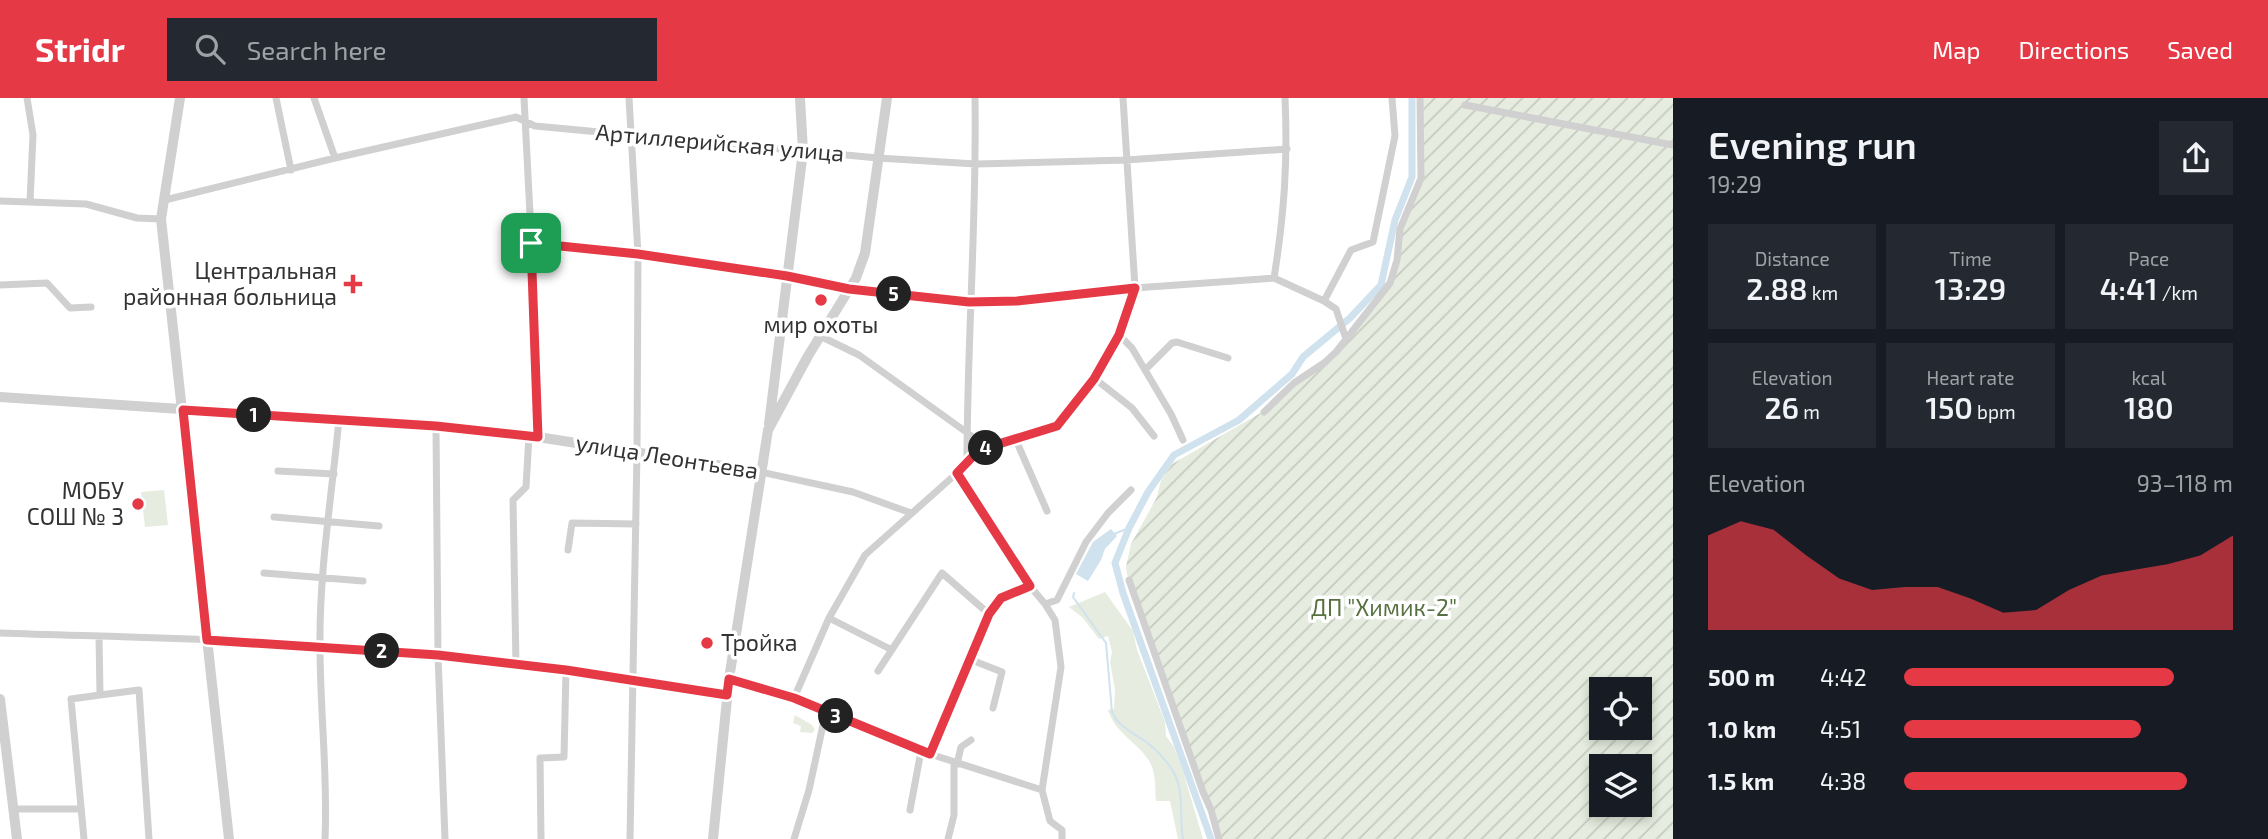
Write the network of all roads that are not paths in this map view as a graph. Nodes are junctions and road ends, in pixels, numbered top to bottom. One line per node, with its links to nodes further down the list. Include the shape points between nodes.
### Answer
1 (27, 98): 27 (street, via 33,135)
2 (180, 98): 25 (street)
3 (276, 98): 24 (street)
4 (314, 98): 20 (street)
5 (524, 98): 15 (street)
6 (629, 98): 16 (street)
7 (800, 98): 19 (street)
8 (887, 98): 21 (street)
9 (975, 98): 23 (street)
10 (1124, 98): 22 (street)
11 (1285, 98): 18 (street)
12 (1392, 98): 36 (street, via 1395,136 1373,242 1351,250)
13 (1420, 98): 41 (street, via 1421,178 1400,229 1390,283)
14 (1465, 105): 17 (street)
15 (525, 123): 16 (street, Артиллерийская улица); 20 (street, Артиллерийская улица, via 516,117 506,118); 29 (street)
16 (629, 134): 19 (street, Артиллерийская улица); 30 (street)
17 (1673, 145)
18 (1287, 149): 22 (street, Артиллерийская улица); 32 (street, via 1284,215)
19 (803, 151): 21 (street, Артиллерийская улица); 31 (street)
20 (335, 158): 24 (street, Артиллерийская улица)
21 (878, 158): 23 (street, Артиллерийская улица); 35 (street, via 865,253)
22 (1126, 160): 23 (street, Артиллерийская улица); 34 (street)
23 (976, 164): 37 (street)
24 (291, 170): 25 (street, Артиллерийская улица)
25 (165, 200): 28 (street)
26 (0, 201): 27 (street)
27 (30, 202): 28 (street, via 86,204 137,218)
28 (161, 219): 46 (street)
29 (531, 243): 30 (street); 52 (street)
30 (638, 254): 31 (street); 57 (street)
31 (787, 276): 35 (street); 50 (street)
32 (1274, 278): 34 (street); 36 (street)
33 (0, 285): 38 (street, via 47,283 70,308)
34 (1135, 288): 37 (street); 39 (street)
35 (849, 289): 37 (street); 40 (street)
36 (1324, 301): 41 (street, via 1336,309)
37 (969, 302): 51 (street)
38 (91, 307)
39 (1119, 335): 43 (street); 44 (street)
40 (820, 336): 50 (street); 51 (street, via 859,355)
41 (1346, 340): 47 (street)
42 (1228, 358): 43 (street, via 1177,342)
43 (1144, 370): 55 (street)
44 (1094, 379): 53 (street, via 1132,408); 54 (street, via 1057,426)
45 (0, 397): 46 (street, улица Леонтьева)
46 (183, 410): 48 (street, улица Леонтьева); 81 (street)
47 (1264, 412)
48 (339, 419): 49 (street, улица Леонтьева); 62 (street)
49 (436, 426): 52 (street, улица Леонтьева); 84 (street)
50 (768, 430): 60 (street)
51 (967, 433): 56 (street); 58 (street)
52 (533, 436): 57 (street, улица Леонтьева); 86 (street, via 526,488 513,500)
53 (1154, 436)
54 (1015, 438): 56 (street); 64 (street)
55 (1183, 440)
56 (987, 447): 58 (street)
57 (638, 452): 60 (street, улица Леонтьева); 68 (street)
58 (967, 463): 61 (street)
59 (278, 471): 62 (street)
60 (761, 472): 65 (street, улица Леонтьева, via 853,492); 89 (street)
61 (957, 473): 65 (street); 75 (street)
62 (334, 474): 67 (street)
63 (1131, 490): 76 (street, via 1086,542 1057,600)
64 (1047, 512)
65 (911, 513): 78 (street, via 865,555)
66 (274, 517): 67 (street)
67 (329, 521): 69 (street); 72 (street)
68 (636, 524): 70 (street, via 572,523); 90 (street)
69 (379, 526)
70 (568, 550)
71 (264, 573): 72 (street)
72 (324, 579): 74 (street); 82 (street)
73 (1129, 580): 118 (street)
74 (363, 581)
75 (1030, 586): 76 (street); 77 (street, via 1001,598)
76 (1045, 604): 102 (street, via 1055,620 1061,667)
77 (989, 614): 83 (street, via 942,573); 85 (street)
78 (830, 618): 83 (street); 93 (street)
79 (0, 633): 80 (street)
80 (99, 636): 81 (street); 91 (street)
81 (207, 640): 82 (street); 109 (street)
82 (320, 647): 84 (street); 110 (street)
83 (892, 650): 88 (street)
84 (438, 655): 86 (street); 111 (street)
85 (969, 659): 95 (street, via 1002,672); 99 (street)
86 (516, 665): 87 (street)
87 (566, 670): 90 (street); 112 (street, via 565,757 540,758)
88 (878, 671)
89 (729, 679): 92 (street); 93 (street)
90 (632, 681): 92 (street); 113 (street)
91 (100, 695): 104 (street, via 71,699); 108 (street, via 139,690)
92 (727, 695): 114 (street)
93 (794, 698): 96 (street)
94 (0, 699): 100 (street)
95 (993, 708)
96 (826, 712): 98 (street); 115 (street)
97 (971, 740): 101 (street, via 961,747)
98 (921, 751): 99 (street); 105 (street)
99 (930, 754): 101 (street)
100 (3, 760): 103 (street)
101 (955, 763): 102 (street); 116 (street, via 954,815)
102 (1042, 790): 117 (street, via 1050,821 1062,830)
103 (14, 809): 104 (street); 106 (street)
104 (81, 809): 107 (street)
105 (910, 810)
106 (17, 839)
107 (84, 839)
108 (149, 839)
109 (229, 839)
110 (325, 839)
111 (445, 839)
112 (541, 839)
113 (630, 839)
114 (713, 839)
115 (794, 839)
116 (948, 839)
117 (1062, 839)
118 (1219, 839)

